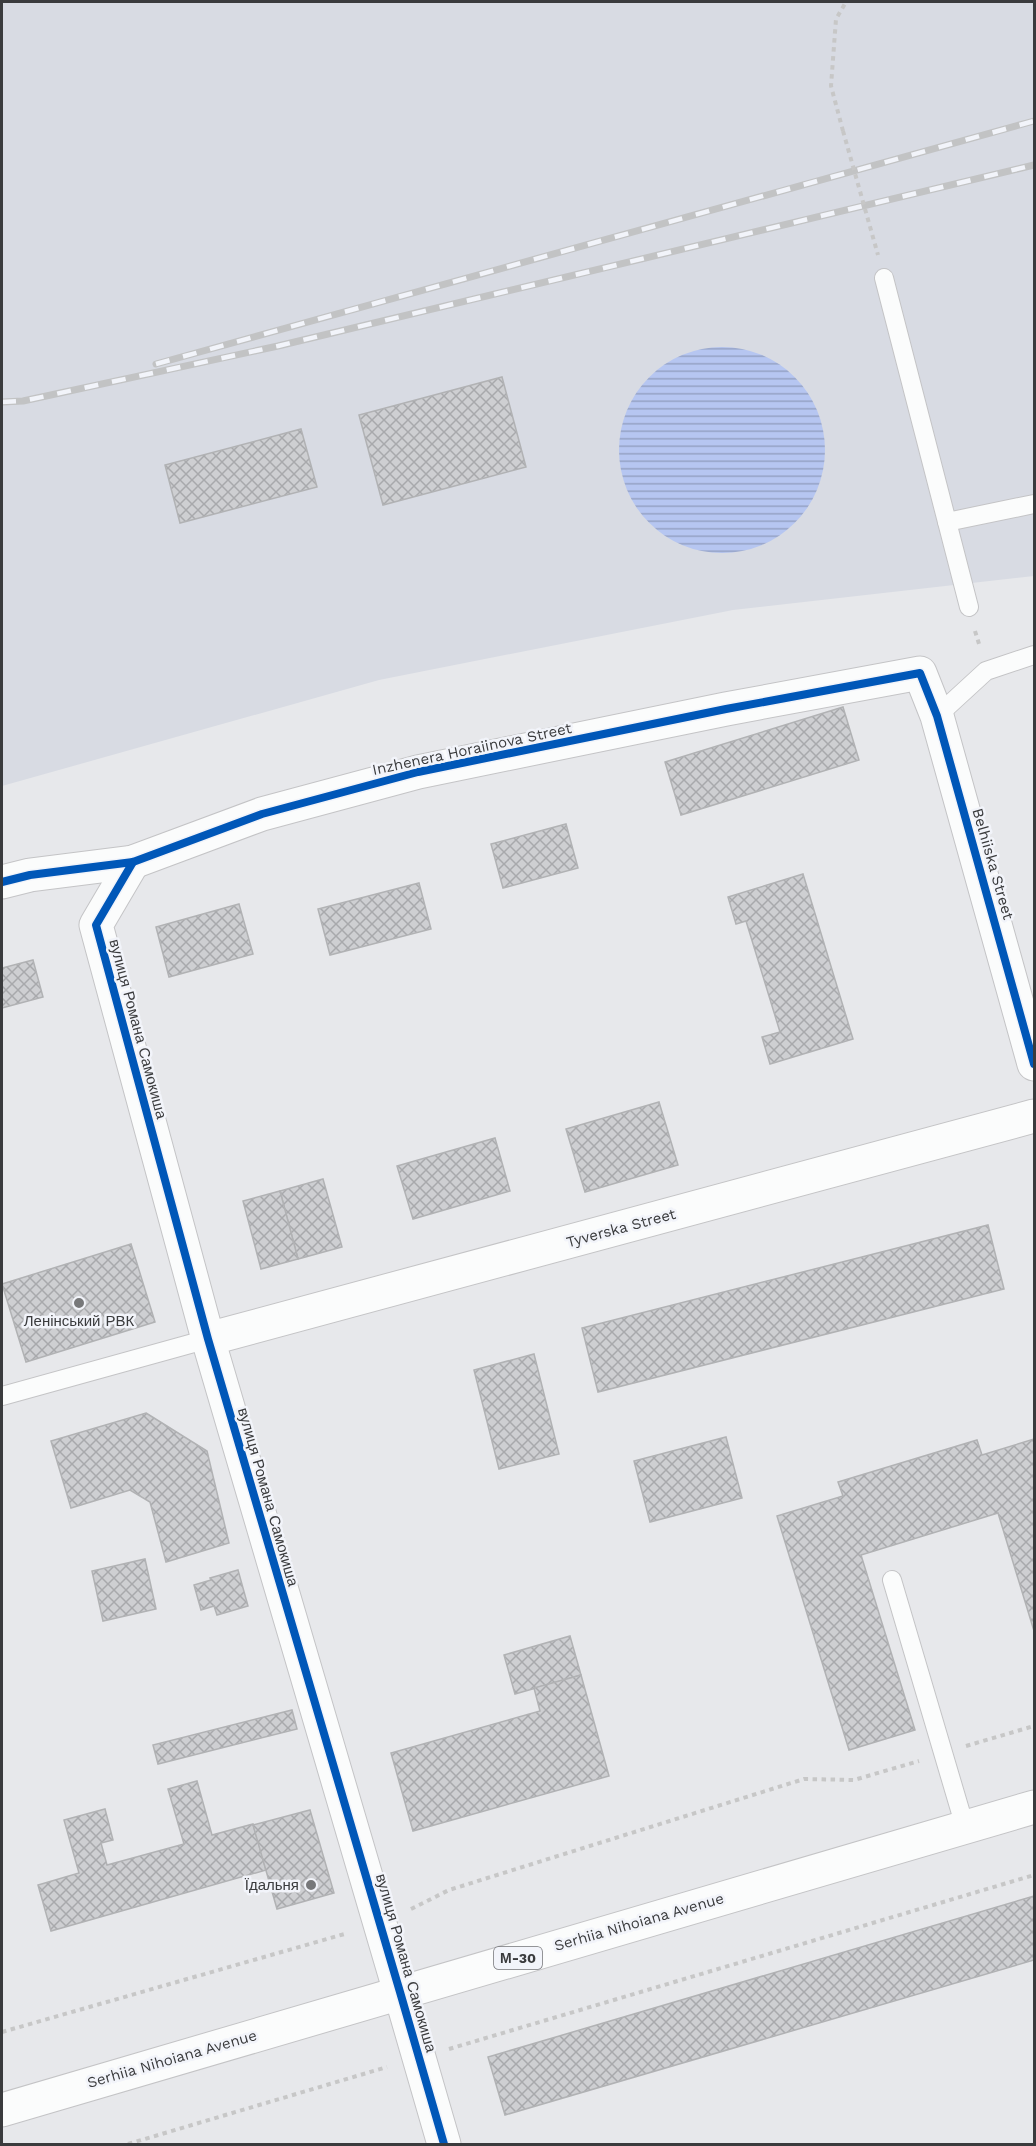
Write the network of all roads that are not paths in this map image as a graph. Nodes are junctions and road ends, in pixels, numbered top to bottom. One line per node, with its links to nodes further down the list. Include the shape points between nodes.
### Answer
1 (884, 279): 3 (lane)
2 (1035, 504): 3 (lane)
3 (947, 522): 4 (lane)
4 (969, 607)
5 (1035, 655): 7 (lane, via 986,671)
6 (920, 673): 7 (main road, Belhiiska Street); 8 (main road, Inzhenera Horaiinova Street, via 418,772 262,814)
7 (937, 716): 10 (main road, Belhiiska Street)
8 (133, 862): 9 (main road, Inzhenera Horaiinova Street); 12 (main road, вулиця Романа Самокиша, via 96,925)
9 (2, 882)
10 (1035, 1064)
11 (1035, 1116): 12 (main road, Tyverska Street)
12 (208, 1339): 13 (lane); 17 (main road, вулиця Романа Самокиша)
13 (2, 1396)
14 (892, 1580): 16 (lane)
15 (1035, 1807): 16 (main road, Serhiia Nihoiana Avenue / М-30)
16 (965, 1827): 17 (main road, Serhiia Nihoiana Avenue / М-30)
17 (400, 1992): 18 (main road, Serhiia Nihoiana Avenue / М-30); 19 (main road, вулиця Романа Самокиша)
18 (2, 2110)
19 (444, 2145)

